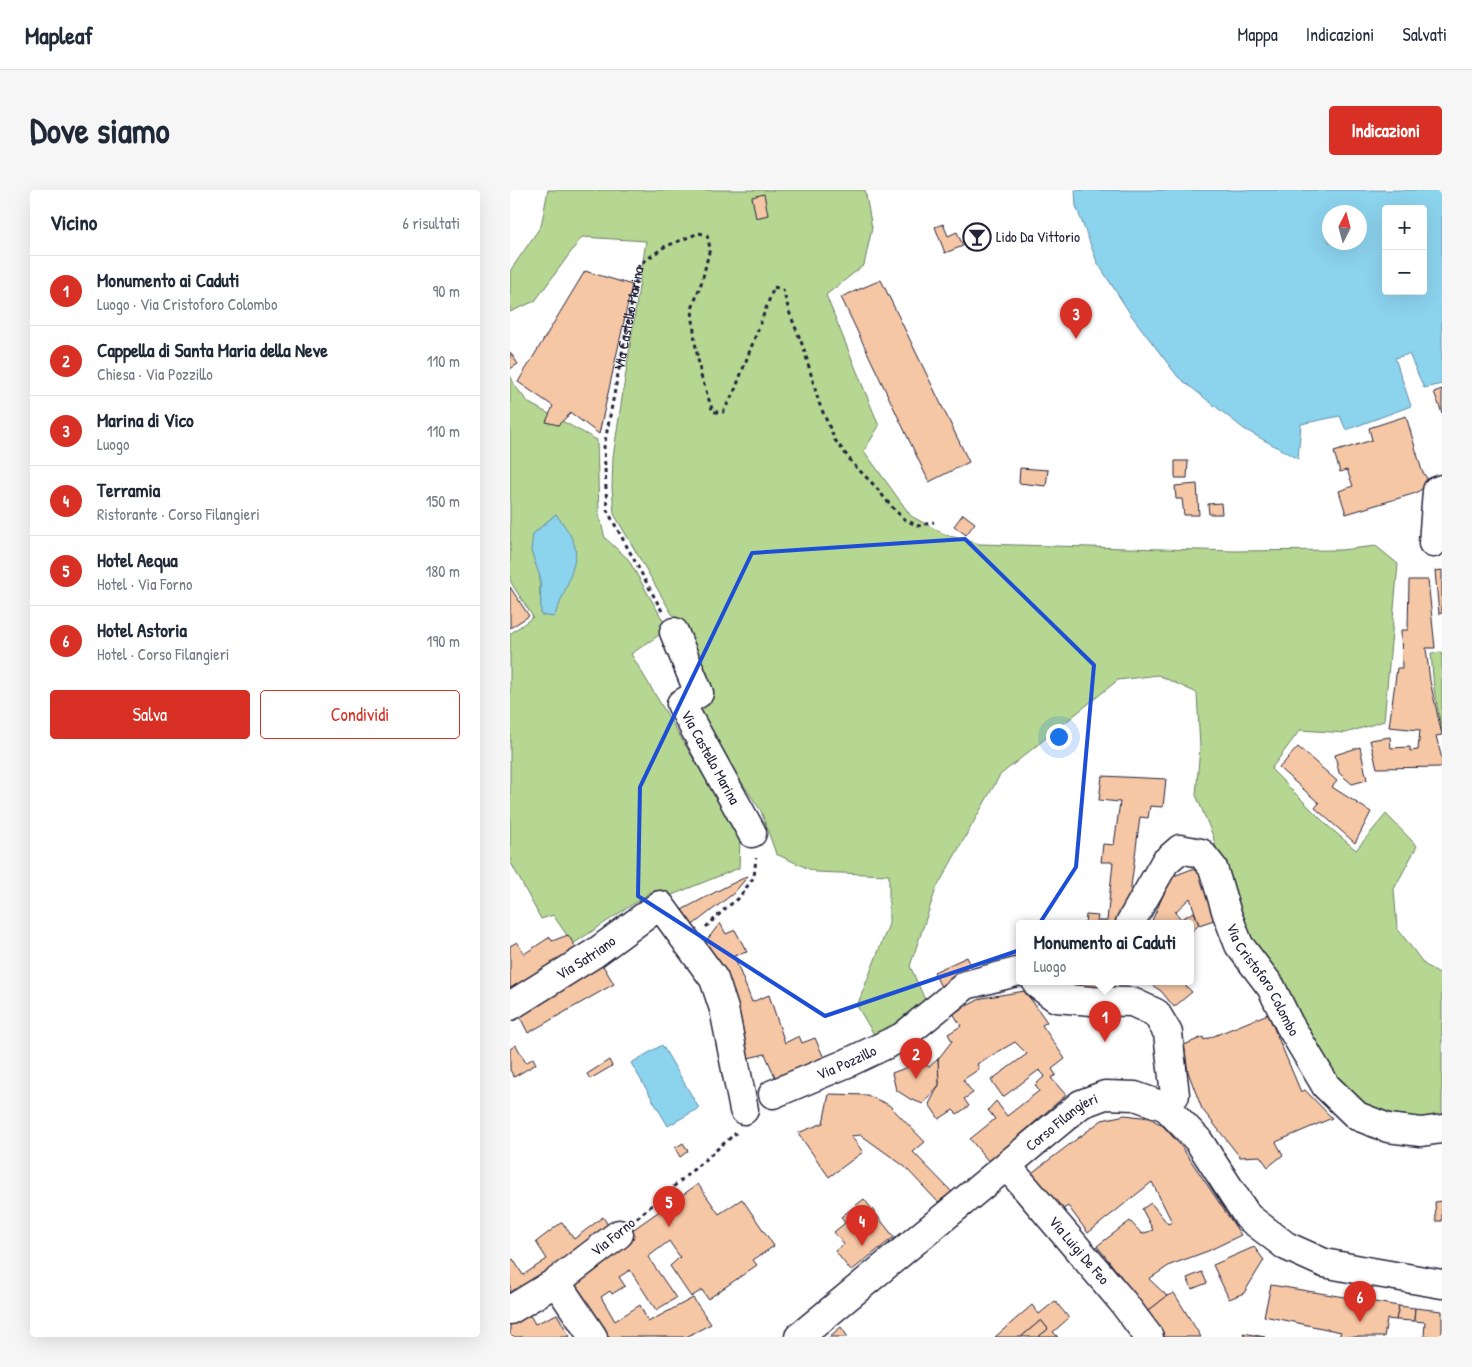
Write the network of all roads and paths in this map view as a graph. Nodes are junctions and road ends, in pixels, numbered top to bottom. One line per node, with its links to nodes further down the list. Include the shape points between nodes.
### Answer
1 (1440, 490): 3 (street)
2 (934, 522): 4 (path, Via Castello Marina, via 918,526 904,519 854,465 836,440 819,403 783,290 774,287 734,390 723,412 713,412 701,376 692,308 710,248 707,234 699,233 664,246 639,265 604,447 607,510)
3 (1433, 543)
4 (674, 632): 5 (street, Via Castello Marina, via 699,692 682,704)
5 (752, 833): 7 (path, via 756,856 754,877 738,899)
6 (1132, 920): 14 (street, Via Cristoforo Colombo, via 1164,862 1180,849 1201,853 1213,868 1239,945 1271,987 1326,1086 1357,1116 1388,1128 1421,1132)
7 (689, 944): 10 (street, Via Satriano, via 660,906 595,953); 13 (street, via 714,979 724,1009)
8 (1016, 972): 11 (street, Via Pozzillo, via 966,985 902,1037)
9 (1038, 985): 12 (street, via 1056,998 1132,1002 1156,1013 1168,1033 1176,1095)
10 (510, 1006)
11 (773, 1094)
12 (1166, 1107): 15 (street, Corso Filangieri, via 1135,1096 1105,1095 1081,1104); 18 (street, Corso Filangieri, via 1198,1140 1248,1217 1286,1246 1324,1263)
13 (744, 1110): 16 (path, Via Forno, via 742,1128)
14 (1442, 1129)
15 (1007, 1166): 21 (street, Corso Filangieri); 22 (street, Via Luigi De Feo)
16 (619, 1234): 17 (street, Via Forno)
17 (556, 1282): 19 (street, Via Forno); 20 (street)
18 (1442, 1284)
19 (510, 1310)
20 (593, 1337)
21 (799, 1337)
22 (1150, 1337)

